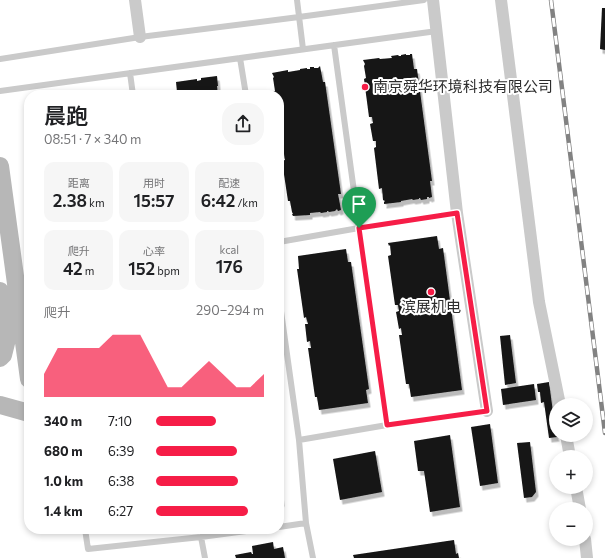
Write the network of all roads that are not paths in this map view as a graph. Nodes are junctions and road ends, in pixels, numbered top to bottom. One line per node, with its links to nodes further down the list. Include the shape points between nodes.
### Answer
1 (135, 0): 8 (street)
2 (297, 0): 6 (lane)
3 (424, 0): 6 (lane)
4 (433, 0): 7 (street)
5 (501, 0): 25 (street, via 539,302)
6 (299, 17): 8 (lane); 10 (lane)
7 (436, 31): 9 (lane); 18 (street)
8 (140, 38): 12 (lane)
9 (334, 45): 10 (lane); 19 (lane)
10 (303, 49): 11 (lane)
11 (240, 58): 13 (lane); 15 (lane)
12 (0, 59)
13 (130, 73): 14 (lane); 16 (lane)
14 (132, 90)
15 (245, 90)
16 (0, 91)
17 (0, 166): 23 (street)
18 (457, 213): 19 (lane); 27 (street)
19 (359, 228): 20 (lane); 29 (lane)
20 (284, 241)
21 (0, 291): 24 (street, via 7,339)
22 (284, 333): 30 (lane)
23 (24, 342)
24 (0, 358)
25 (559, 398)
26 (0, 405): 28 (street)
27 (487, 411): 29 (lane)
28 (24, 412)
29 (387, 425): 30 (lane)
30 (299, 440): 31 (lane)
31 (306, 523): 32 (lane); 38 (lane)
32 (284, 525)
33 (86, 534): 35 (lane, via 88,549)
34 (224, 534): 35 (lane)
35 (201, 537): 37 (lane)
36 (586, 546): 39 (street)
37 (205, 558)
38 (313, 558)
39 (587, 558)

